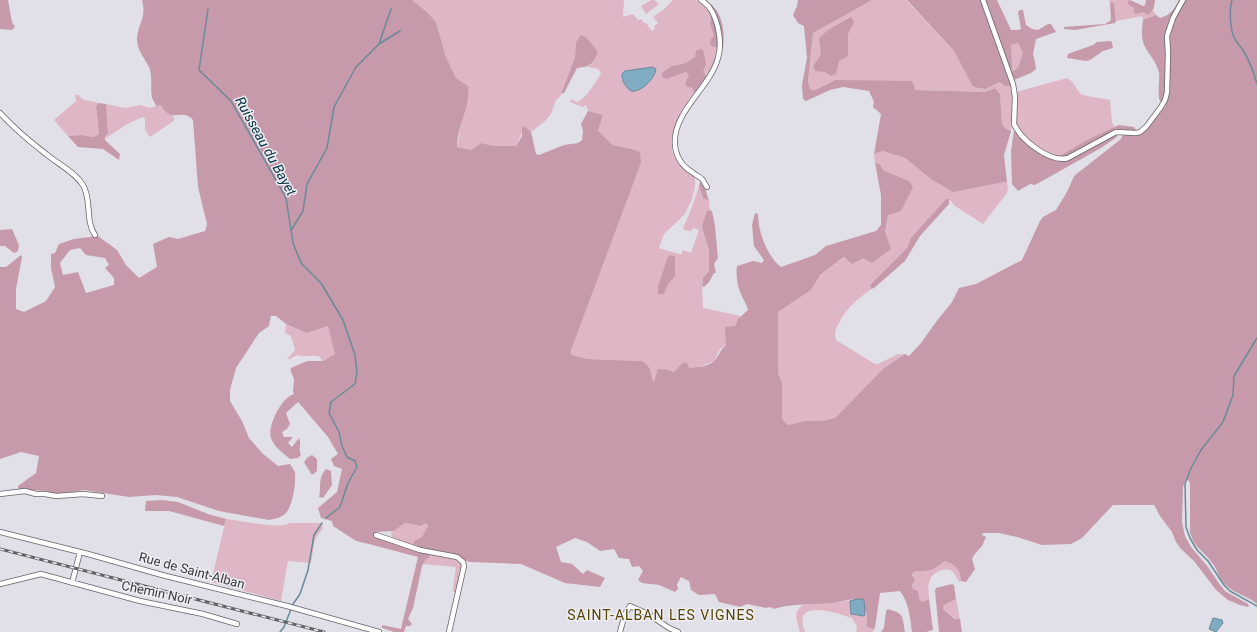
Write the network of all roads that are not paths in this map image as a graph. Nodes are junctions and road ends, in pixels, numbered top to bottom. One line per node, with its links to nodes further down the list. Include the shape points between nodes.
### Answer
1 (701, 0): 5 (street, via 710,6 717,23 720,41 718,57 709,78 681,119 675,143 683,165 702,179)
2 (983, 0): 3 (street, via 1013,84 1014,124 1022,136 1037,148 1054,158 1062,159 1116,132 1136,133 1146,127 1165,100 1167,36)
3 (1183, 0)
4 (0, 113): 6 (street, via 24,137 81,182 86,192 91,228)
5 (706, 187)
6 (95, 235)
7 (0, 494): 8 (street, via 25,490 56,496)
8 (102, 496)
9 (0, 532): 11 (street, Rue de Saint-Alban)
10 (376, 535): 16 (street, via 420,550 457,557 463,562)
11 (80, 552): 12 (street); 15 (street, Rue de Saint-Alban)
12 (72, 583): 13 (street, Chemin Noir, via 41,574); 14 (street, Chemin Noir)
13 (0, 584)
14 (237, 624)
15 (379, 632)
16 (448, 632)
17 (620, 632): 18 (street, via 630,606)
18 (678, 632)

